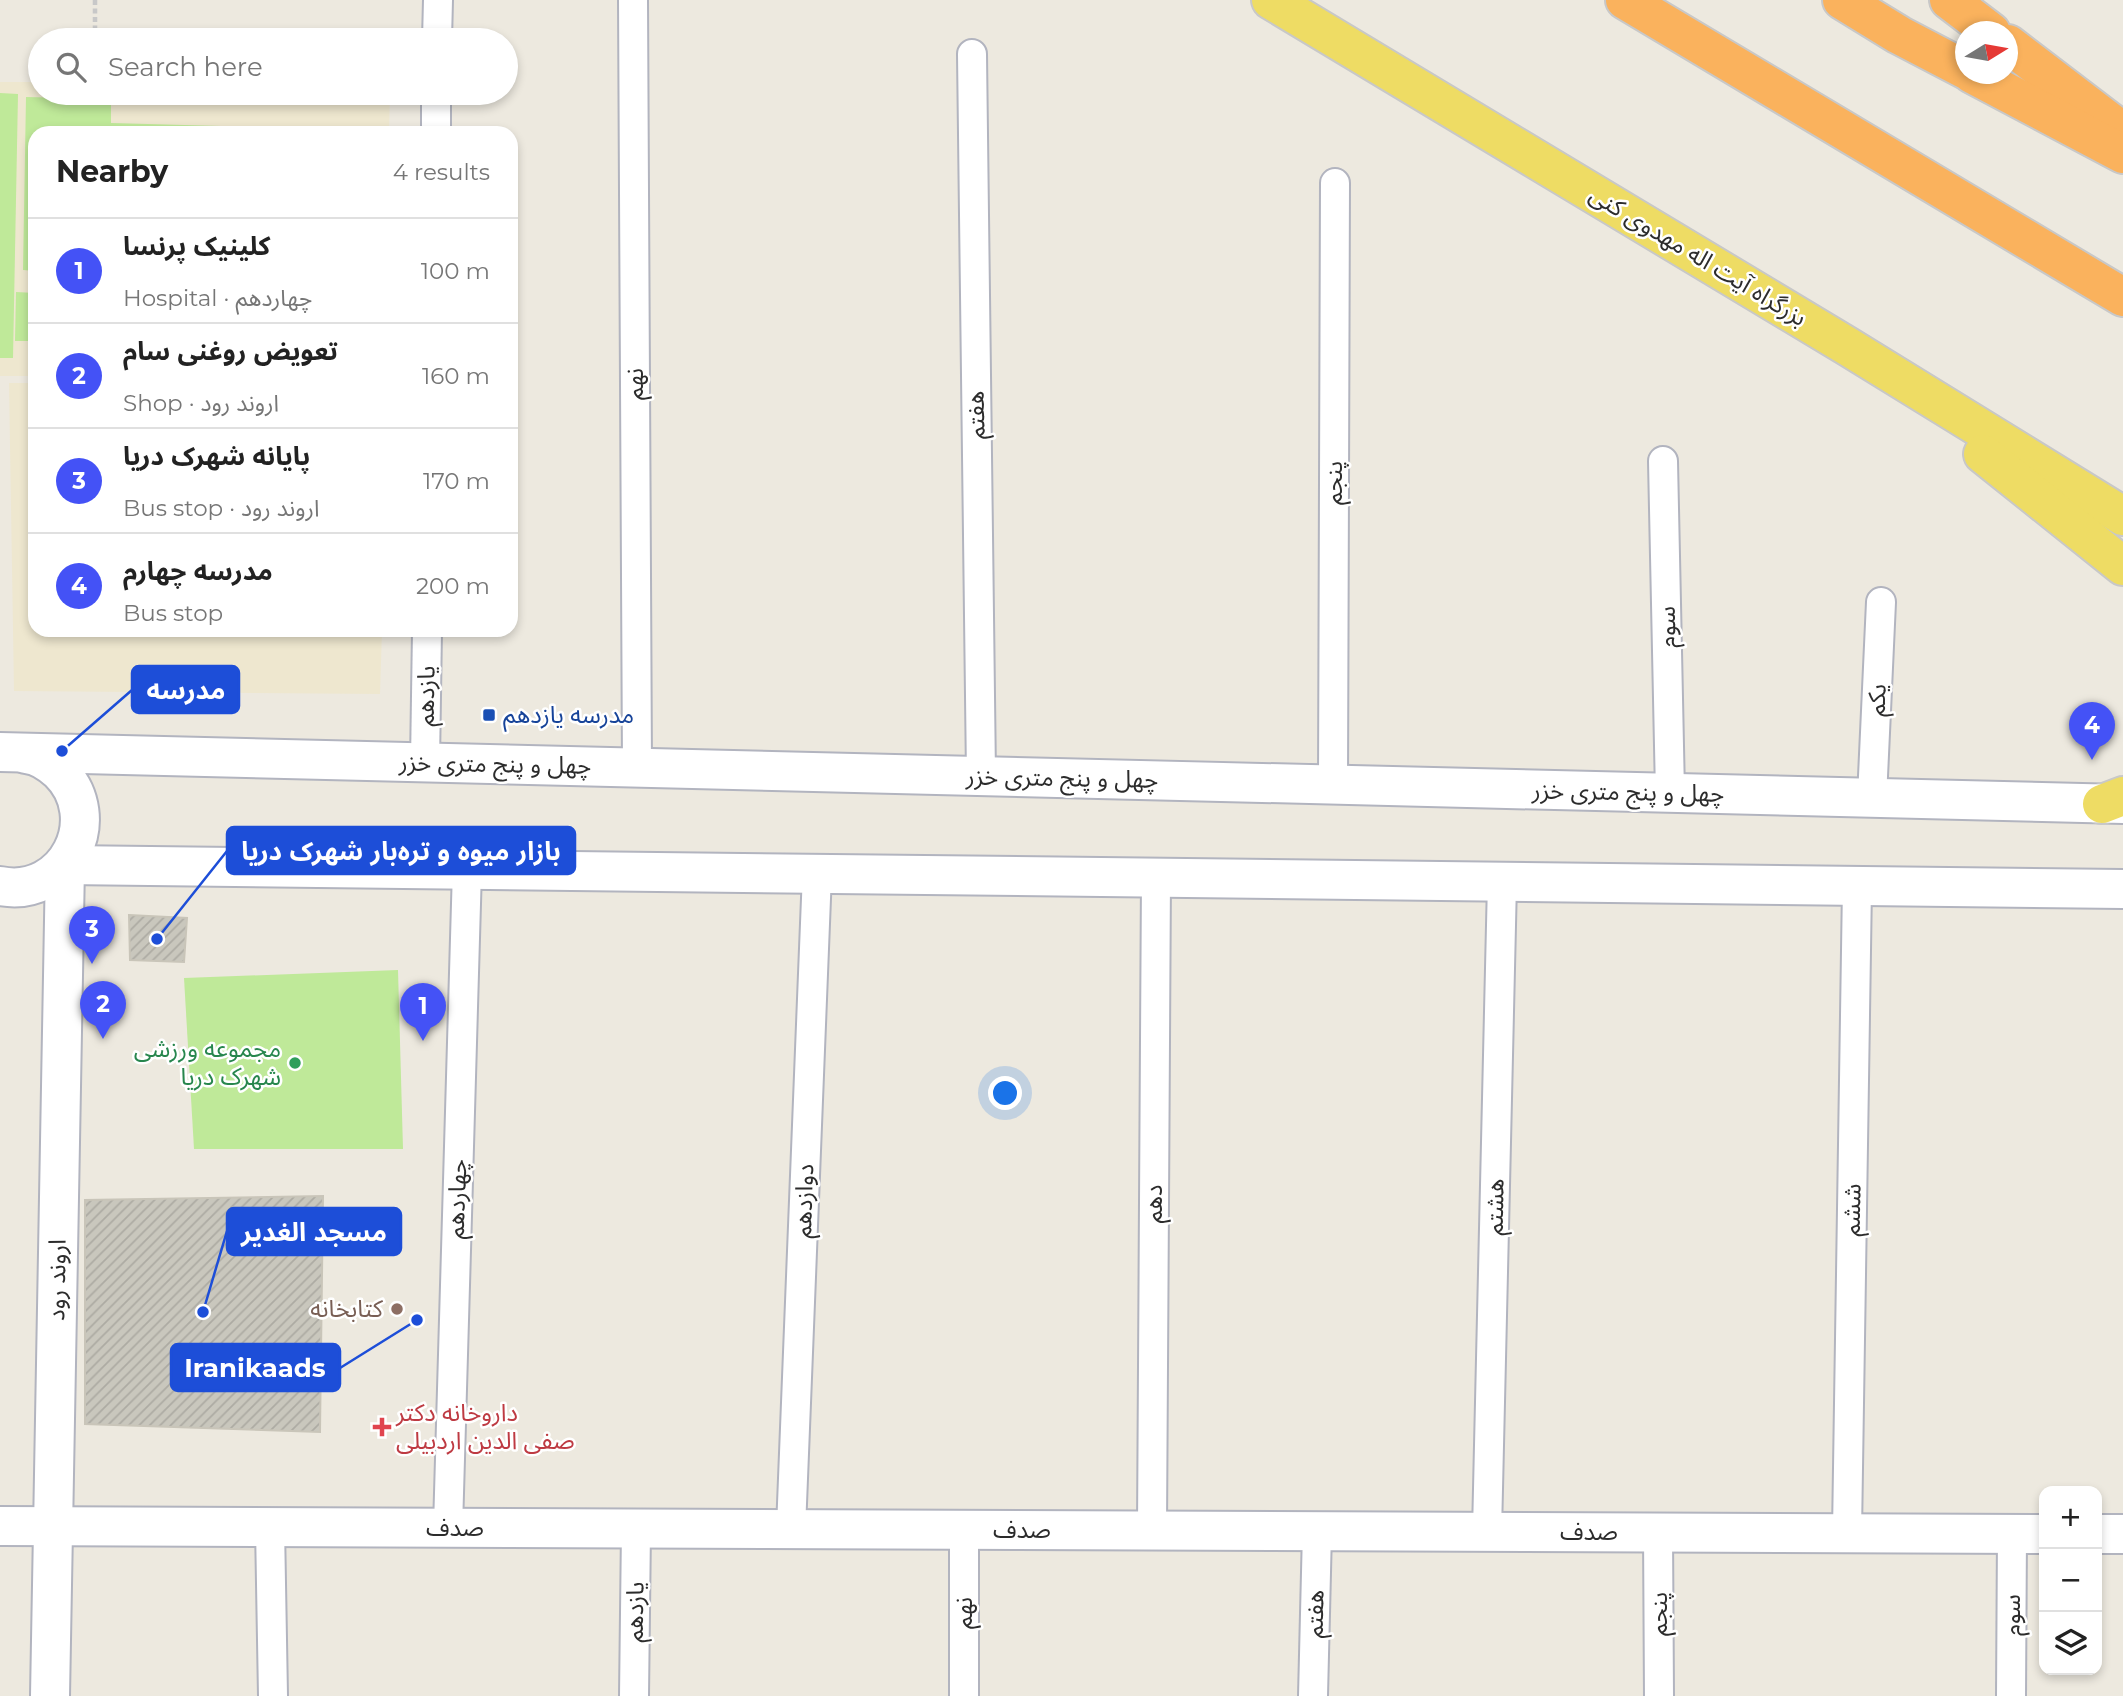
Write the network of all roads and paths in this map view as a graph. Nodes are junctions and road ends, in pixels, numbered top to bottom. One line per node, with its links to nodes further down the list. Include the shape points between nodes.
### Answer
1 (95, 0): 9 (path)
2 (438, 0): 10 (street)
3 (633, 0): 29 (street, نهم)
4 (1271, 0): 21 (main road, بزرگراه آیت اله مهدوی کنی)
5 (1625, 0): 20 (highway)
6 (1842, 0): 13 (highway)
7 (1949, 0): 8 (highway)
8 (1977, 21)
9 (95, 28)
10 (437, 28)
11 (2018, 52): 17 (highway)
12 (972, 54): 30 (street, هفتم)
13 (1955, 65)
14 (1991, 84): 18 (highway)
15 (436, 105): 16 (street)
16 (436, 126)
17 (2123, 132)
18 (2123, 154)
19 (1335, 183): 31 (street, پنجم)
20 (2123, 297)
21 (1847, 346): 23 (main road, بزرگراه آیت اله مهدوی کنی); 24 (main road)
22 (1663, 461): 32 (street, سوم)
23 (2123, 516)
24 (2123, 566)
25 (1881, 602): 33 (street, یکم)
26 (427, 637): 28 (street, یازدهم)
27 (3, 752): 28 (main road, چهل و پنج متری خزر); 35 (main road, via 33,754 68,780 81,823)
28 (425, 762): 29 (main road, چهل و پنج متری خزر)
29 (637, 767): 30 (main road, چهل و پنج متری خزر)
30 (981, 776): 31 (main road, چهل و پنج متری خزر)
31 (1333, 784): 32 (main road, چهل و پنج متری خزر)
32 (1670, 793): 33 (main road, چهل و پنج متری خزر)
33 (1872, 798): 34 (main road, چهل و پنج متری خزر)
34 (2116, 801)
35 (65, 864): 36 (main road); 40 (main road, via 31,886); 44 (main road, اروند رود)
36 (467, 869): 37 (main road); 46 (street, چهاردهم)
37 (817, 873): 38 (main road); 48 (street, دوازدهم)
38 (1156, 877): 39 (main road); 50 (street, دهم)
39 (1502, 882): 41 (main road); 52 (street, هشتم)
40 (0, 886)
41 (1857, 886): 42 (main road); 54 (street, ششم)
42 (2123, 889)
43 (0, 1526): 44 (main road, صدف)
44 (52, 1526): 45 (main road, صدف); 58 (main road, اروند رود)
45 (270, 1527): 46 (main road, صدف); 59 (street)
46 (448, 1528): 47 (main road, صدف)
47 (636, 1529): 48 (main road, صدف); 60 (street, یازدهم)
48 (791, 1530): 49 (main road, صدف)
49 (964, 1530): 50 (main road, صدف); 61 (street, نهم)
50 (1152, 1530): 51 (main road, صدف)
51 (1317, 1531): 52 (main road, صدف); 62 (street, هفتم)
52 (1487, 1532): 53 (main road, صدف)
53 (1658, 1532): 54 (main road, صدف); 63 (street, پنجم)
54 (1847, 1533): 55 (main road, صدف)
55 (2028, 1534): 64 (street, سوم)
56 (2102, 1534): 57 (main road)
57 (2123, 1534)
58 (50, 1696)
59 (273, 1696)
60 (634, 1696)
61 (964, 1696)
62 (1314, 1696)
63 (1659, 1696)
64 (2011, 1696)

